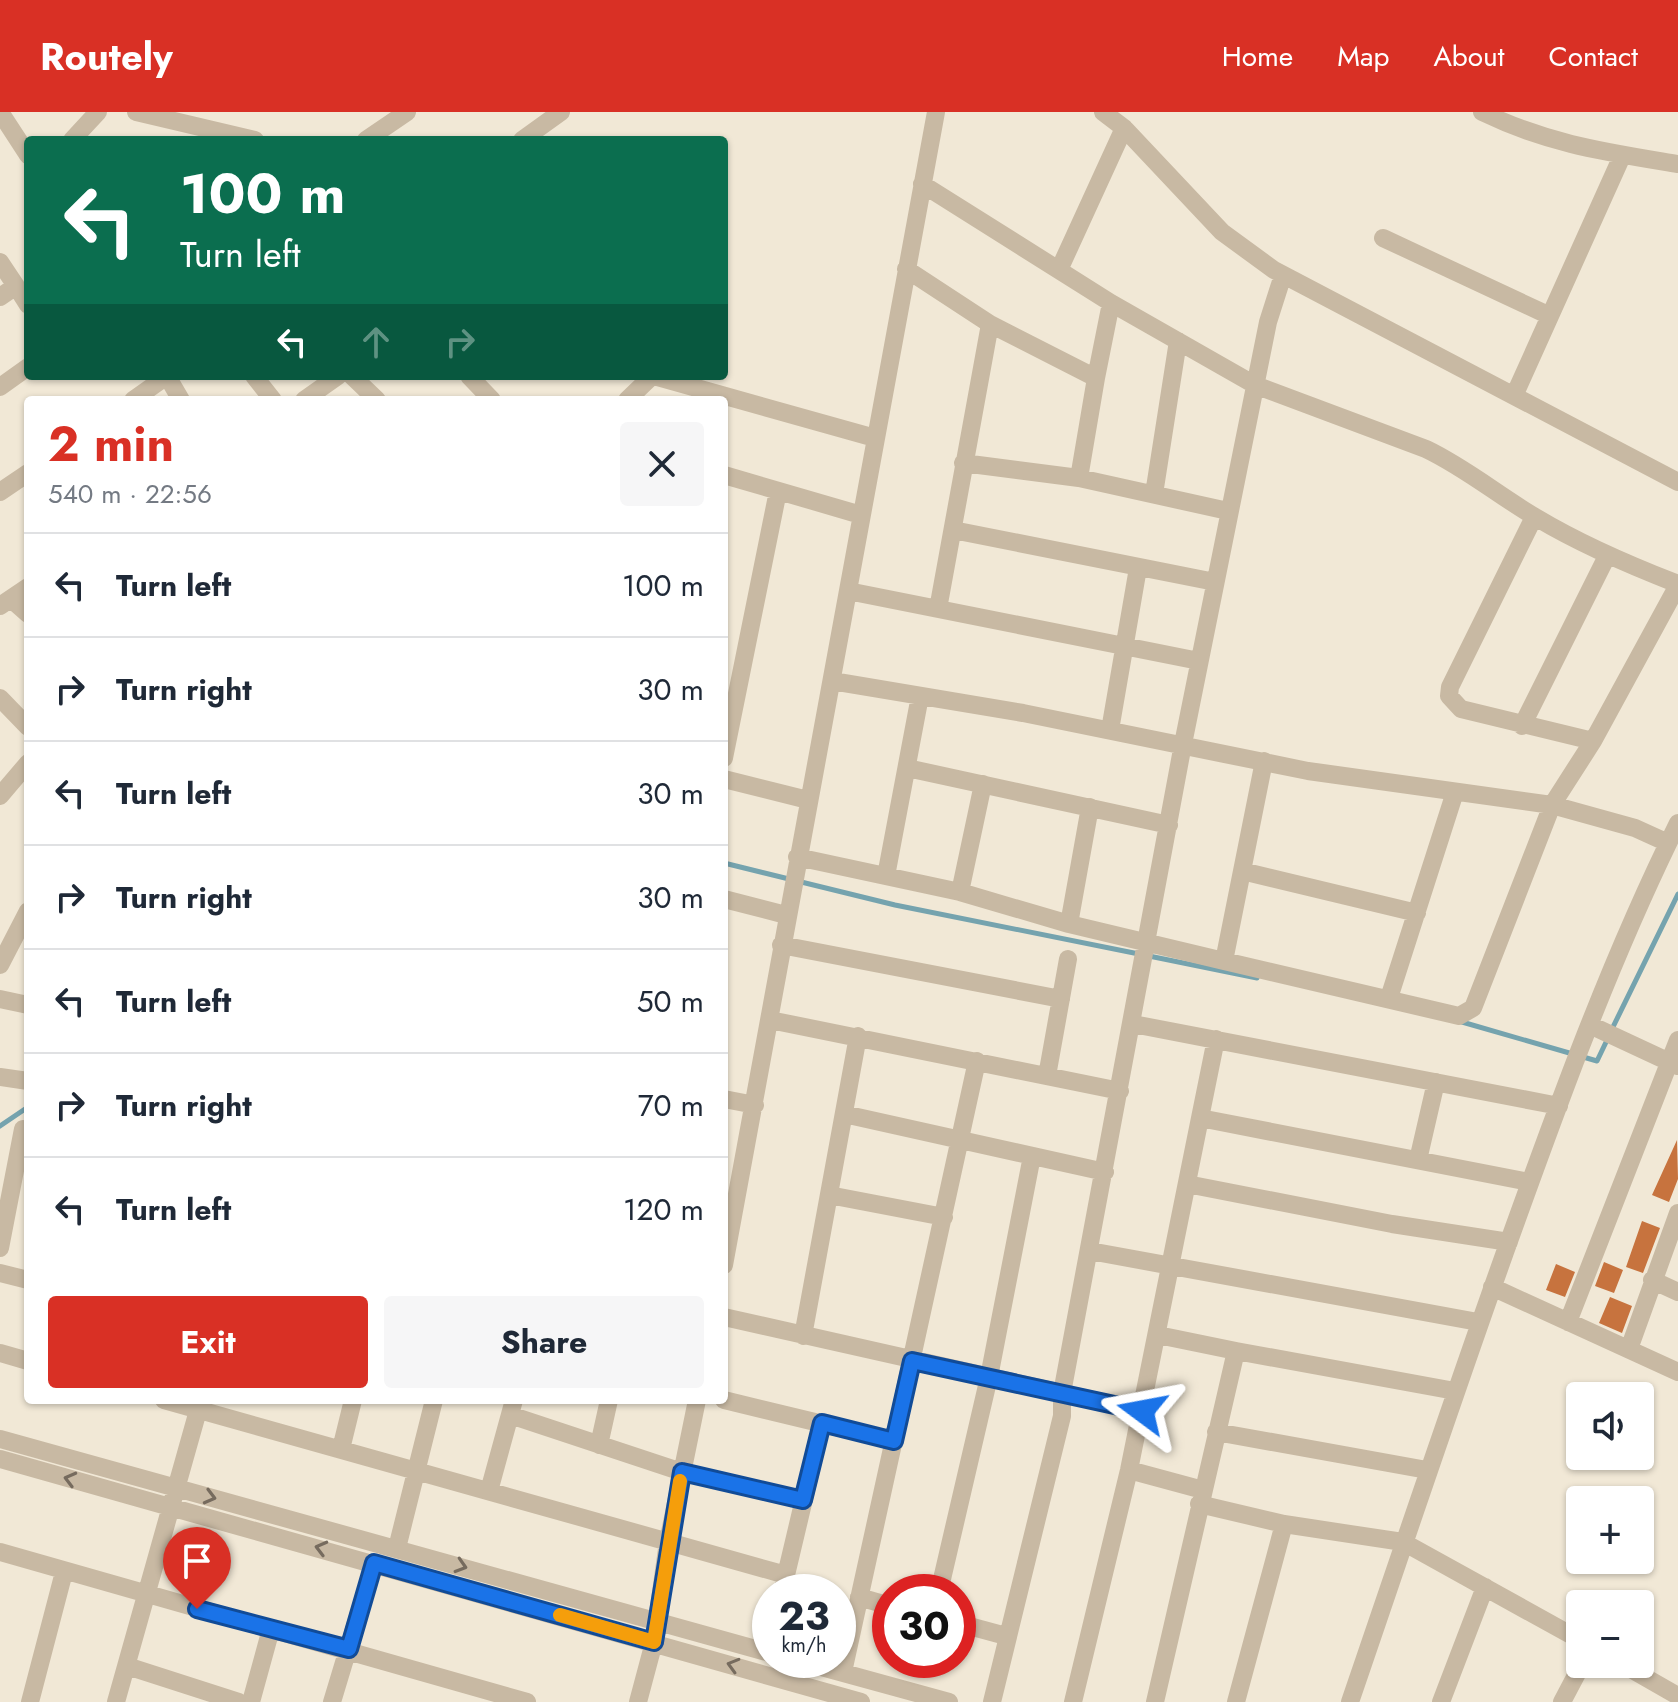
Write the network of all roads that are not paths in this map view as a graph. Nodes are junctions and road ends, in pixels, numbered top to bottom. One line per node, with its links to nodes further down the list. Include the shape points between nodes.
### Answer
1 (0, 112): 14 (street)
2 (98, 112): 10 (street)
3 (136, 112): 11 (street)
4 (407, 112): 12 (street)
5 (561, 112): 13 (street)
6 (936, 112): 17 (street)
7 (1103, 112): 9 (street)
8 (1482, 112): 15 (street, via 1549,141)
9 (1124, 128): 21 (street); 22 (street, via 1222,232)
10 (76, 136)
11 (219, 136)
12 (372, 136)
13 (528, 136)
14 (24, 149)
15 (1622, 156): 16 (street); 25 (street)
16 (1678, 164)
17 (922, 184): 20 (street); 21 (street)
18 (1383, 238): 25 (street)
19 (0, 262): 23 (street)
20 (906, 269): 26 (street); 48 (street)
21 (1059, 270): 24 (street)
22 (1283, 275): 37 (street); 46 (street)
23 (8, 292)
24 (1111, 303): 27 (street); 29 (street)
25 (1550, 316): 46 (street)
26 (990, 324): 29 (street); 49 (street)
27 (1178, 341): 37 (street); 56 (street)
28 (24, 370): 38 (street)
29 (1096, 378): 52 (street)
30 (161, 380): 39 (street)
31 (257, 380): 40 (street)
32 (332, 380): 41 (street)
33 (356, 380): 42 (street)
34 (473, 380): 43 (street)
35 (649, 380): 44 (street)
36 (667, 380): 45 (street)
37 (1255, 385): 57 (street); 59 (street, via 1426,449)
38 (0, 387)
39 (139, 396)
40 (270, 396)
41 (310, 396)
42 (373, 396)
43 (488, 396)
44 (631, 396)
45 (725, 396)
46 (1514, 396): 53 (street)
47 (728, 397): 48 (street)
48 (875, 438): 58 (street)
49 (963, 463): 52 (street); 60 (street)
50 (24, 476): 55 (street)
51 (728, 476): 54 (street)
52 (1079, 478): 56 (street)
53 (1678, 482)
54 (778, 491): 58 (street); 78 (street)
55 (0, 492)
56 (1154, 494): 57 (street)
57 (1228, 511): 63 (street)
58 (861, 515): 66 (street)
59 (1534, 517): 61 (street); 76 (street, via 1449,696 1461,709)
60 (953, 530): 62 (street); 68 (street)
61 (1607, 556): 64 (street); 76 (street)
62 (1138, 568): 63 (street); 70 (street)
63 (1215, 582): 71 (street)
64 (1678, 585): 79 (street)
65 (24, 590): 67 (street)
66 (848, 591): 68 (street); 72 (street)
67 (6, 602): 69 (street)
68 (938, 609): 70 (street)
69 (24, 612)
70 (1125, 646): 71 (street); 77 (street)
71 (1199, 661): 80 (street)
72 (832, 681): 73 (street); 88 (street)
73 (920, 696): 77 (street); 83 (street)
74 (0, 698): 75 (street)
75 (24, 723)
76 (1522, 726): 79 (street)
77 (1110, 730): 80 (street)
78 (728, 738)
79 (1593, 741): 89 (street)
80 (1183, 744): 81 (street); 92 (street)
81 (1264, 761): 86 (street); 94 (street)
82 (24, 768): 87 (street)
83 (907, 768): 85 (street); 96 (street)
84 (728, 780): 88 (street)
85 (983, 784): 90 (street); 97 (street)
86 (1455, 792): 89 (street); 99 (street)
87 (0, 796)
88 (808, 800): 95 (street)
89 (1552, 805): 93 (street); 108 (street, via 1473,1008 1459,1016)
90 (1090, 807): 92 (street); 102 (street)
91 (1678, 823): 93 (street)
92 (1169, 825): 104 (street)
93 (1668, 843): 114 (street)
94 (1242, 871): 99 (street); 106 (street)
95 (794, 872): 96 (street); 100 (street)
96 (886, 876): 97 (street)
97 (960, 892): 102 (street)
98 (728, 900): 100 (street)
99 (1417, 913): 108 (street)
100 (786, 915): 103 (street)
101 (24, 921): 107 (street)
102 (1069, 924): 104 (street)
103 (781, 945): 110 (street); 112 (street)
104 (1147, 952): 106 (street); 113 (street)
105 (1068, 959): 110 (street)
106 (1224, 961): 108 (street)
107 (0, 965)
108 (1389, 998)
109 (0, 999): 111 (street)
110 (1061, 999): 120 (street)
111 (24, 1004)
112 (770, 1020): 115 (street); 126 (street)
113 (1133, 1024): 116 (street); 124 (street)
114 (1603, 1031): 119 (street); 127 (street, via 1578,1055)
115 (858, 1036): 118 (street); 128 (street)
116 (1216, 1039): 123 (street); 129 (street)
117 (1678, 1040): 119 (street)
118 (977, 1061): 120 (street); 131 (street)
119 (1673, 1063): 153 (street)
120 (1047, 1076): 124 (street)
121 (0, 1077): 122 (street)
122 (24, 1080)
123 (1436, 1082): 127 (street); 133 (street)
124 (1120, 1091): 134 (street)
125 (728, 1100): 126 (street)
126 (755, 1105): 137 (street)
127 (1559, 1106): 135 (street)
128 (844, 1114): 131 (street); 138 (street)
129 (1200, 1118): 133 (street); 136 (street)
130 (23, 1129): 143 (street)
131 (960, 1141): 132 (street); 139 (street)
132 (1032, 1156): 134 (street); 162 (street)
133 (1418, 1160): 135 (street)
134 (1105, 1172): 144 (street)
135 (1529, 1182): 142 (street)
136 (1187, 1184): 142 (street); 145 (street)
137 (732, 1189): 141 (street)
138 (829, 1195): 139 (street); 155 (street)
139 (944, 1217): 160 (street)
140 (1677, 1220): 148 (street)
141 (728, 1226)
142 (1509, 1242): 149 (street)
143 (0, 1248)
144 (1090, 1251): 145 (street); 164 (street)
145 (1170, 1266): 152 (street); 154 (street)
146 (0, 1273): 147 (street)
147 (24, 1279)
148 (1652, 1280): 150 (street); 156 (street)
149 (1492, 1287): 152 (street); 153 (street)
150 (1678, 1292)
151 (728, 1318): 155 (street)
152 (1478, 1322): 163 (street)
153 (1568, 1322): 156 (street)
154 (1158, 1335): 157 (street); 172 (street)
155 (803, 1336): 160 (street)
156 (1629, 1349): 161 (street)
157 (1236, 1351): 163 (street); 174 (street)
158 (0, 1353): 159 (street)
159 (24, 1360)
160 (912, 1361): 162 (street); 176 (street)
161 (1678, 1372)
162 (989, 1377): 164 (street); 198 (street)
163 (1455, 1391): 182 (street)
164 (1062, 1393): 172 (street); 208 (street, via 1062,1416)
165 (728, 1401): 173 (street)
166 (352, 1404): 178 (street)
167 (433, 1404): 180 (street)
168 (608, 1404): 177 (street)
169 (696, 1404): 183 (street)
170 (200, 1405): 178 (street); 184 (street)
171 (512, 1408): 177 (street); 185 (street)
172 (1142, 1411): 181 (street)
173 (822, 1423): 176 (street); 187 (street)
174 (1216, 1432): 182 (street); 186 (street)
175 (0, 1439): 184 (street)
176 (894, 1441): 201 (street)
177 (599, 1445): 183 (street)
178 (341, 1449): 180 (street)
179 (0, 1459): 188 (street, one-way to 179)
180 (415, 1470): 185 (street); 192 (street)
181 (1129, 1470): 186 (street); 228 (street)
182 (1427, 1470): 191 (street)
183 (682, 1472): 187 (street); 190 (street)
184 (178, 1488): 188 (street); 192 (street, one-way to 192)
185 (489, 1491): 190 (street)
186 (1201, 1497): 189 (street); 229 (street)
187 (803, 1500): 197 (street)
188 (173, 1507): 194 (street, one-way to 188); 200 (street)
189 (1284, 1524): 191 (street); 230 (street)
190 (668, 1542): 196 (street); 204 (street)
191 (1403, 1542): 199 (street); 231 (street)
192 (397, 1548): 204 (street, one-way to 204)
193 (0, 1552): 195 (street)
194 (374, 1563): 209 (street); 211 (street)
195 (64, 1572): 200 (street); 218 (street)
196 (759, 1574)
197 (786, 1574)
198 (943, 1574)
199 (1485, 1587): 207 (street); 232 (street)
200 (147, 1596): 206 (street); 212 (street)
201 (859, 1597): 202 (street); 203 (street)
202 (872, 1601)
203 (856, 1611)
204 (657, 1622): 209 (street); 210 (street)
205 (976, 1628): 208 (street)
206 (271, 1629): 211 (street); 221 (street)
207 (1566, 1632)
208 (1006, 1636): 227 (street)
209 (654, 1642): 224 (street); 225 (street, one-way to 209)
210 (752, 1645)
211 (349, 1649): 222 (street); 223 (street)
212 (127, 1666): 216 (street); 219 (street)
213 (856, 1676): 226 (street)
214 (1575, 1678): 233 (street)
215 (1646, 1678): 217 (street)
216 (201, 1696): 220 (street)
217 (1678, 1696)
218 (30, 1702)
219 (116, 1702)
220 (239, 1702)
221 (251, 1702)
222 (332, 1702)
223 (527, 1702)
224 (638, 1702)
225 (861, 1702)
226 (949, 1702)
227 (992, 1702)
228 (1073, 1702)
229 (1155, 1702)
230 (1236, 1702)
231 (1350, 1702)
232 (1441, 1702)
233 (1562, 1702)

